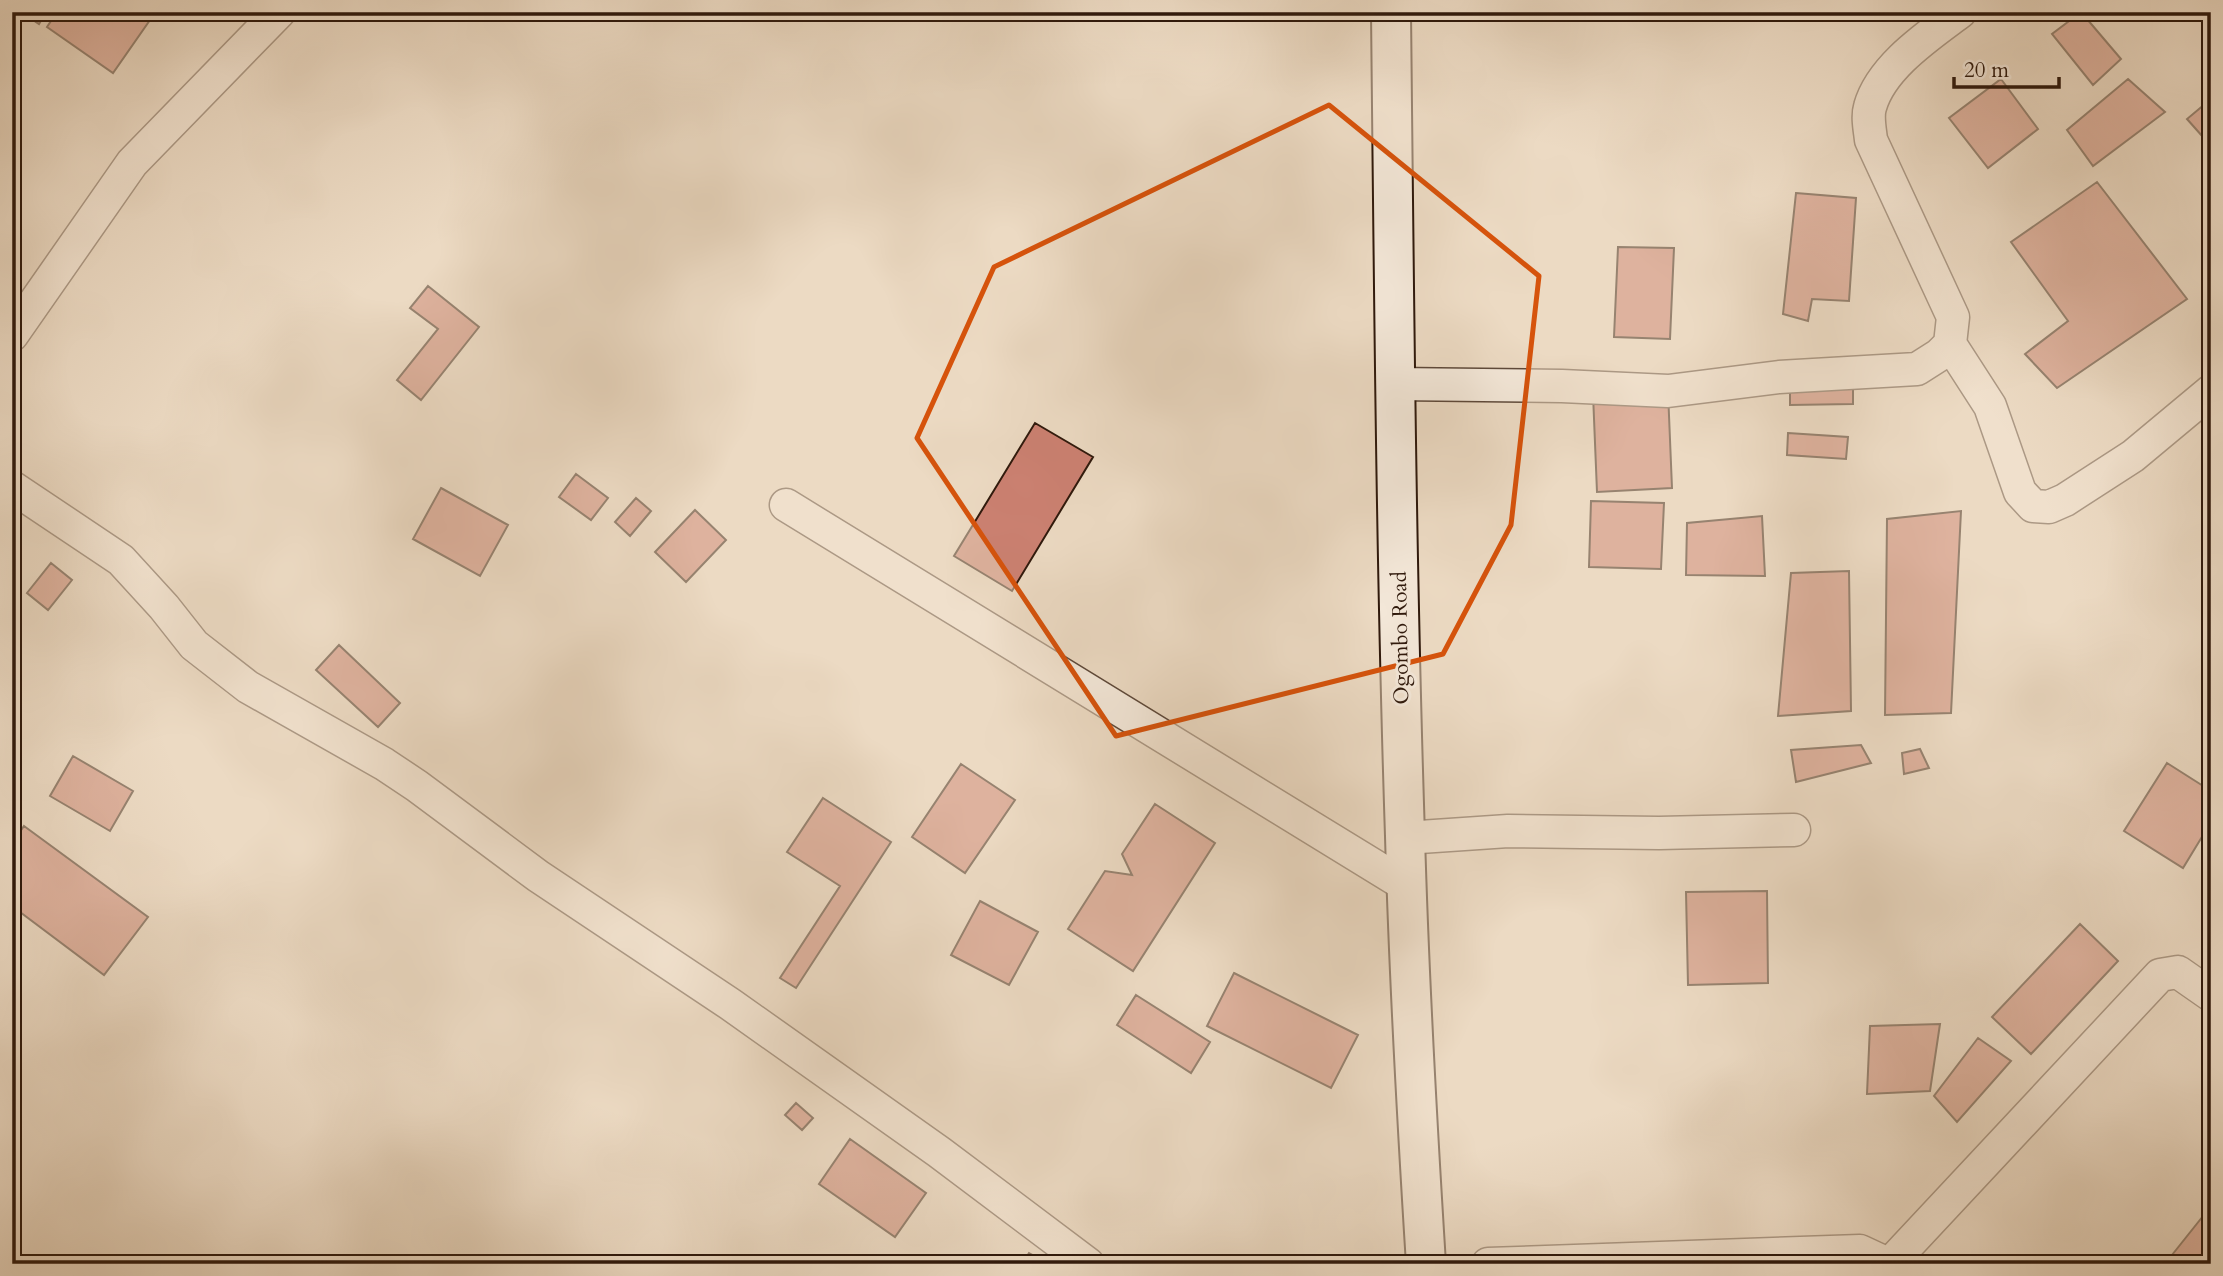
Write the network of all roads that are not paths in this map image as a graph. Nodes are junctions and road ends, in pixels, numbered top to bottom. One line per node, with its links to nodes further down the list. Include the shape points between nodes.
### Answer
1 (279, 12): 4 (street, via 132,163)
2 (1391, 12): 6 (main road, Ogombo Road)
3 (1960, 12): 5 (street, via 1894,68 1869,111 1871,140 1953,317)
4 (12, 335)
5 (1950, 344): 6 (street, via 1917,369 1779,377 1668,391); 7 (street, via 1990,406 2020,492 2033,506 2049,507 2066,500 2111,471)
6 (1395, 384): 11 (main road, Ogombo Road)
7 (2211, 391)
8 (12, 487): 14 (street, via 121,560 194,645 248,687 417,786 538,876 730,1004 972,1175)
9 (786, 505): 12 (street)
10 (1794, 830): 11 (street, via 1659,834 1508,831)
11 (1405, 838): 12 (main road, Ogombo Road)
12 (1407, 886): 15 (main road, Ogombo Road)
13 (2211, 995): 17 (street, via 2178,972 2160,975)
14 (1088, 1264)
15 (1426, 1264)
16 (1488, 1264): 17 (street, via 1860,1251)
17 (1889, 1264)

